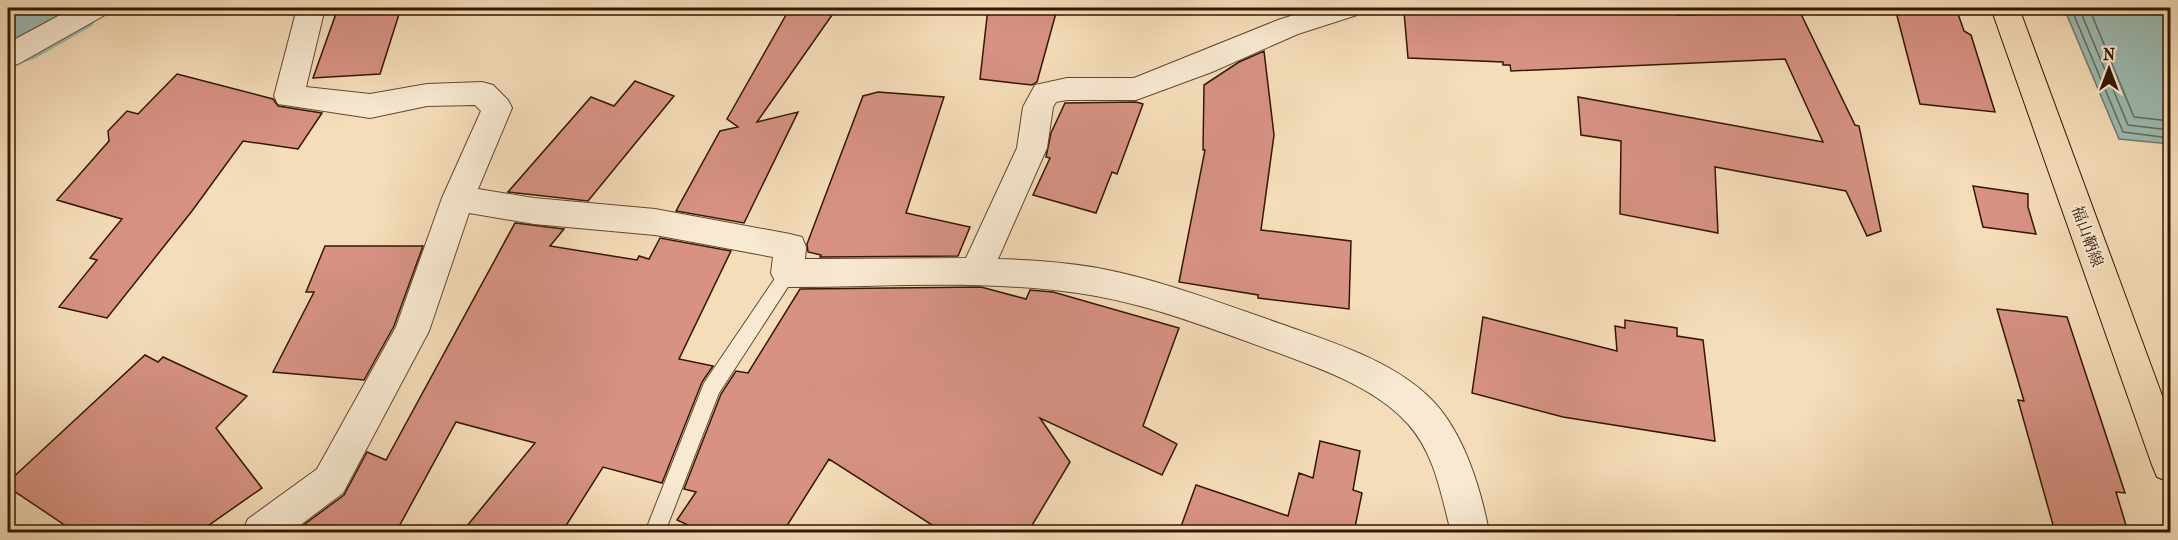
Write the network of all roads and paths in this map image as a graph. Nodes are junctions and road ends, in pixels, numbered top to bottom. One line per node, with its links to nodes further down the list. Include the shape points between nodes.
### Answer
1 (95, 8): 6 (street)
2 (311, 8): 7 (street, via 289,96 370,106 427,95 482,93 497,108)
3 (1347, 8): 5 (street)
4 (2005, 8): 10 (main road, 福山鞆線)
5 (1288, 17): 9 (street, via 1202,64 1136,89 1067,89 1046,93 1038,107 1032,148)
6 (8, 56)
7 (458, 198): 8 (street, via 534,211 655,222 790,247); 11 (street, via 412,331 330,481)
8 (788, 273): 9 (street); 12 (lane, via 711,389)
9 (976, 273): 13 (street, via 1071,278 1142,291 1322,353 1388,387 1420,412 1443,445)
10 (2170, 465)
11 (261, 532)
12 (655, 532)
13 (1470, 532)

